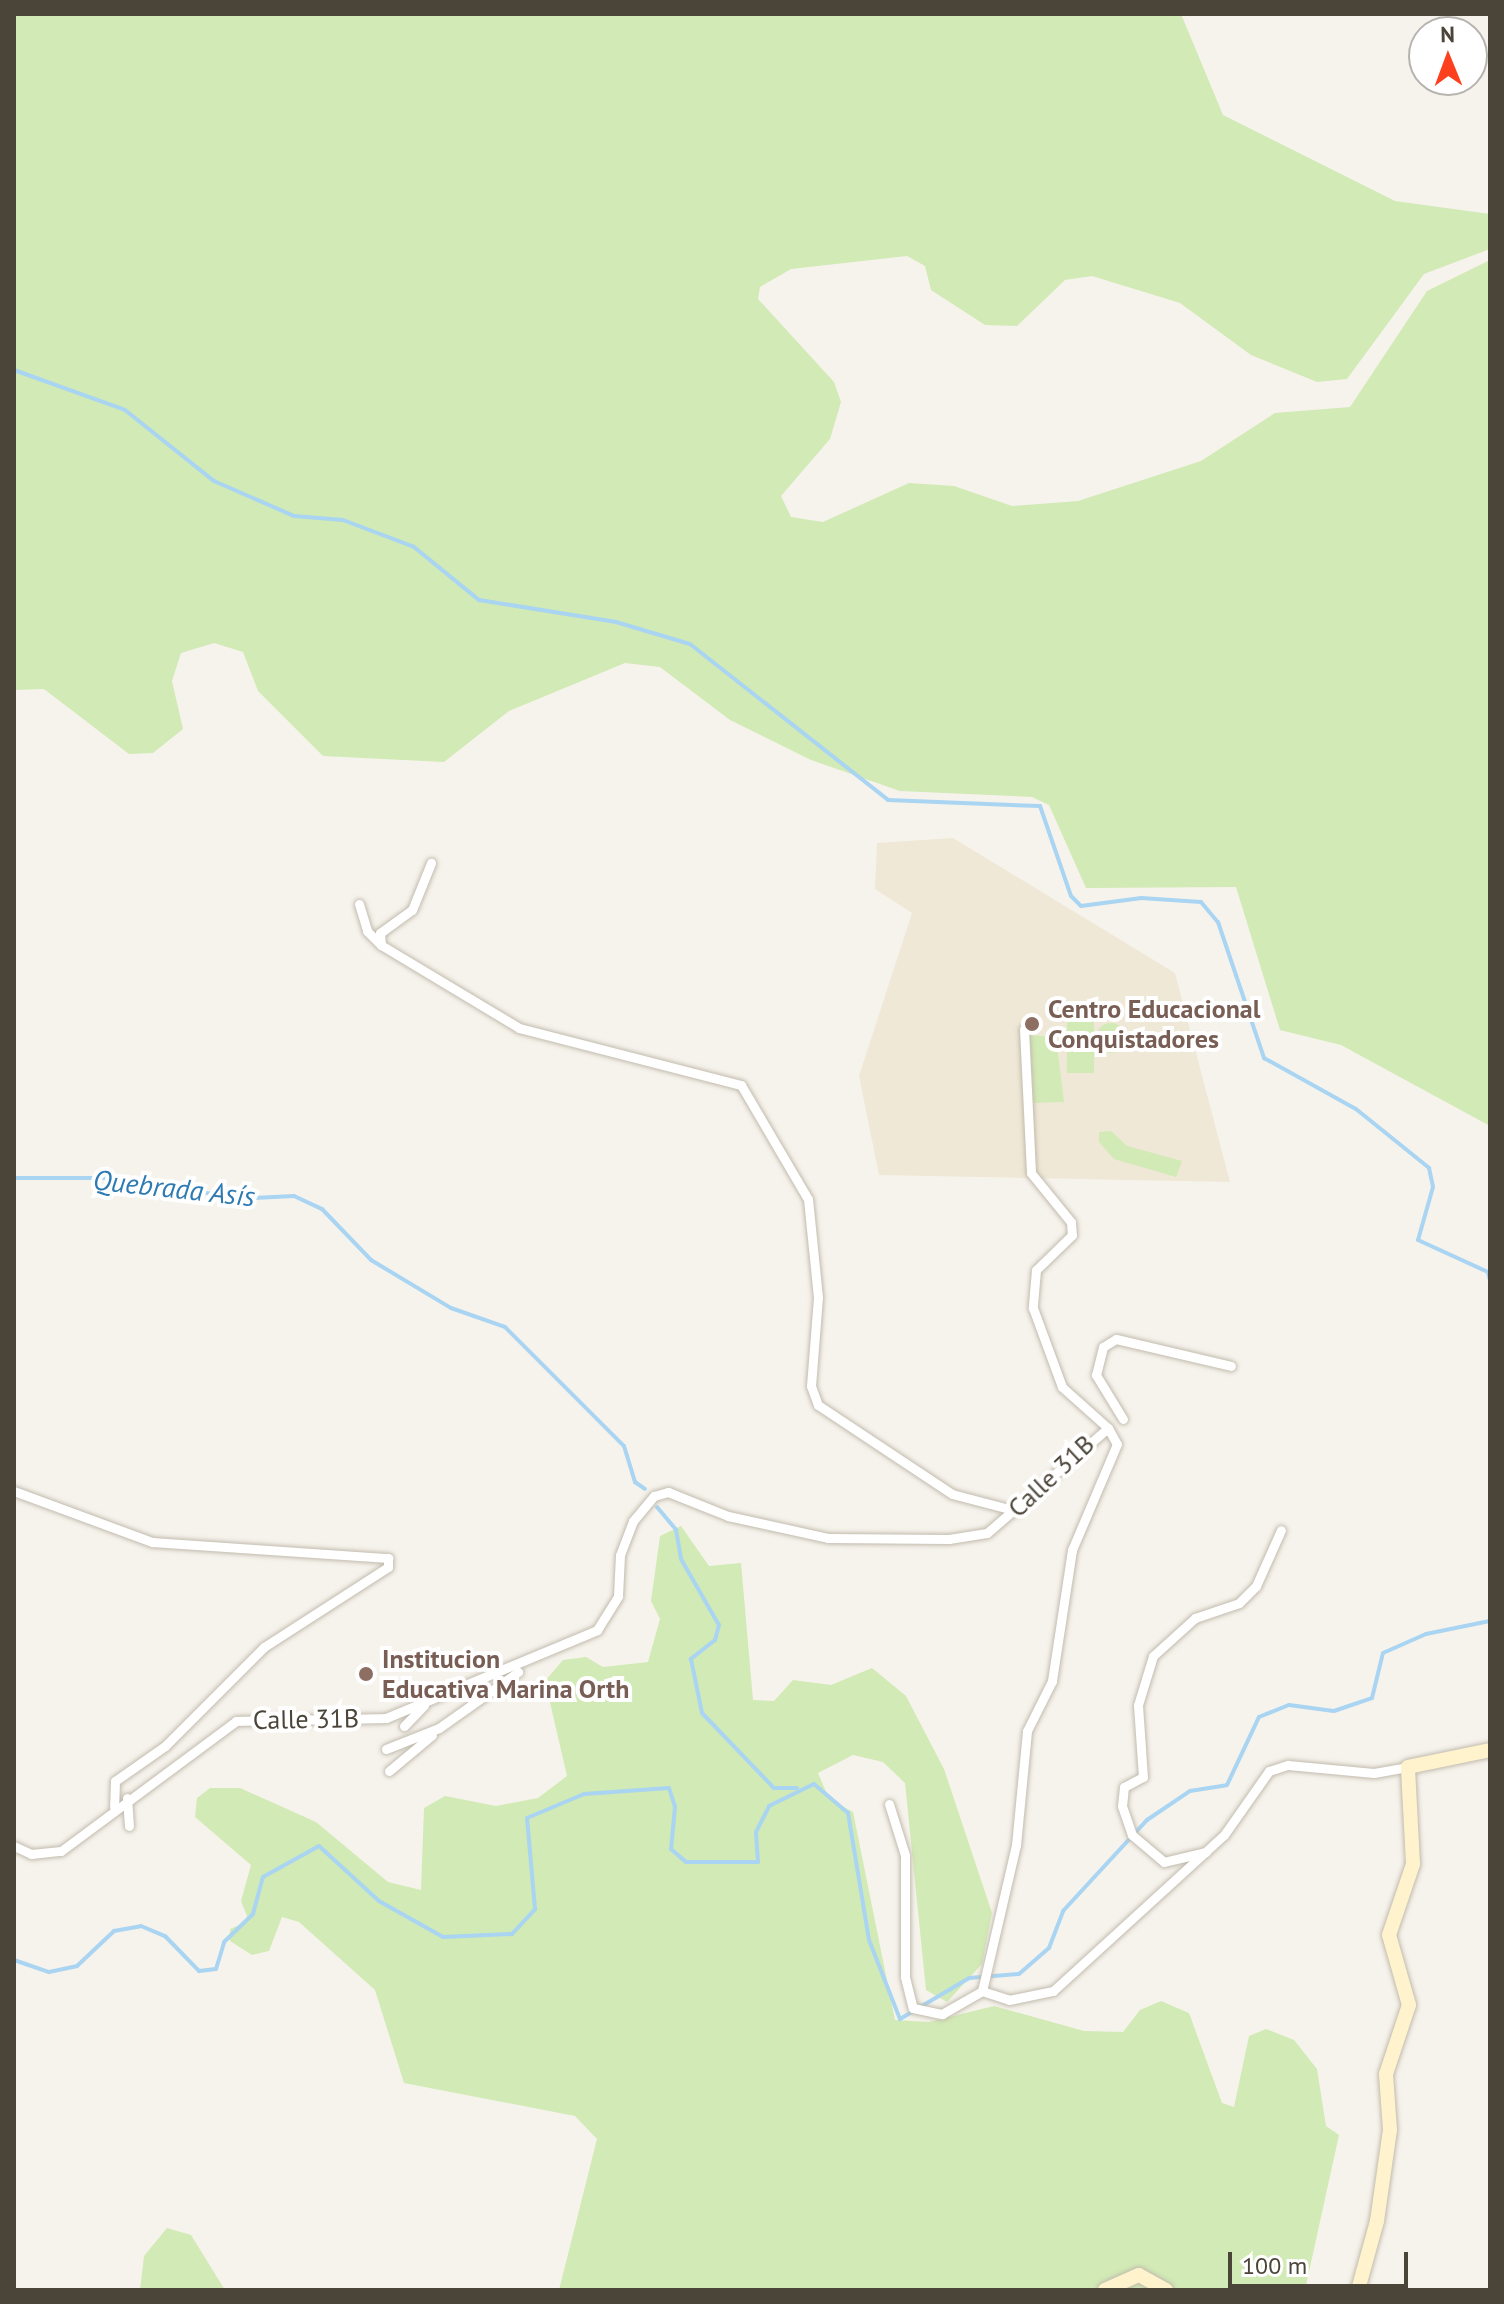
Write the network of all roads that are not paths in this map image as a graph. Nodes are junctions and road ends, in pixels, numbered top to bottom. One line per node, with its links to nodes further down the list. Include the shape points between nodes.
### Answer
1 (431, 863): 3 (street, via 412,910 380,933)
2 (359, 904): 3 (street, via 367,931)
3 (381, 945): 9 (street, via 538,1035 741,1085 808,1199 818,1297 811,1386 818,1405 952,1494)
4 (1024, 1029): 7 (street, via 1031,1173 1071,1222 1072,1235 1036,1270 1033,1308 1062,1387)
5 (1231, 1366): 6 (street, via 1116,1339 1103,1347 1096,1375)
6 (1123, 1419)
7 (1108, 1428): 9 (street, Calle 31B); 25 (street, Calle 31B, via 1117,1444 1072,1550 1052,1681 1027,1731 1016,1845)
8 (14, 1491): 21 (street, via 152,1542 388,1558 388,1567 264,1647 165,1746 115,1781)
9 (1017, 1511): 11 (street, Calle 31B, via 987,1533 858,1541 770,1528 668,1492 654,1496 624,1547 608,1616 597,1630)
10 (1281, 1530): 24 (street, via 1256,1586 1239,1603 1195,1618 1153,1656 1138,1705 1143,1777 1124,1787 1132,1835 1164,1862)
11 (527, 1665): 12 (street, Calle 31B); 14 (street)
12 (424, 1705): 13 (street); 19 (street, Calle 31B, via 386,1718 236,1721)
13 (404, 1726)
14 (439, 1728): 15 (street); 18 (street)
15 (386, 1749)
16 (1490, 1750): 17 (street)
17 (1408, 1767): 24 (street, via 1374,1773 1275,1768); 28 (street, via 1413,1864 1389,1935 1409,2005 1386,2074 1390,2130)
18 (389, 1771)
19 (127, 1798): 21 (street, Calle 31B); 22 (street)
20 (889, 1804): 25 (street, via 905,1855 905,1977 917,2011 942,2014)
21 (114, 1807): 23 (street, Calle 31B, via 61,1851 31,1854)
22 (129, 1826)
23 (14, 1846)
24 (1206, 1852): 25 (street, via 1053,1991 1009,2000)
25 (982, 1984)
26 (1105, 2290): 27 (street, via 1139,2275)
27 (1166, 2290)
28 (1358, 2290)

